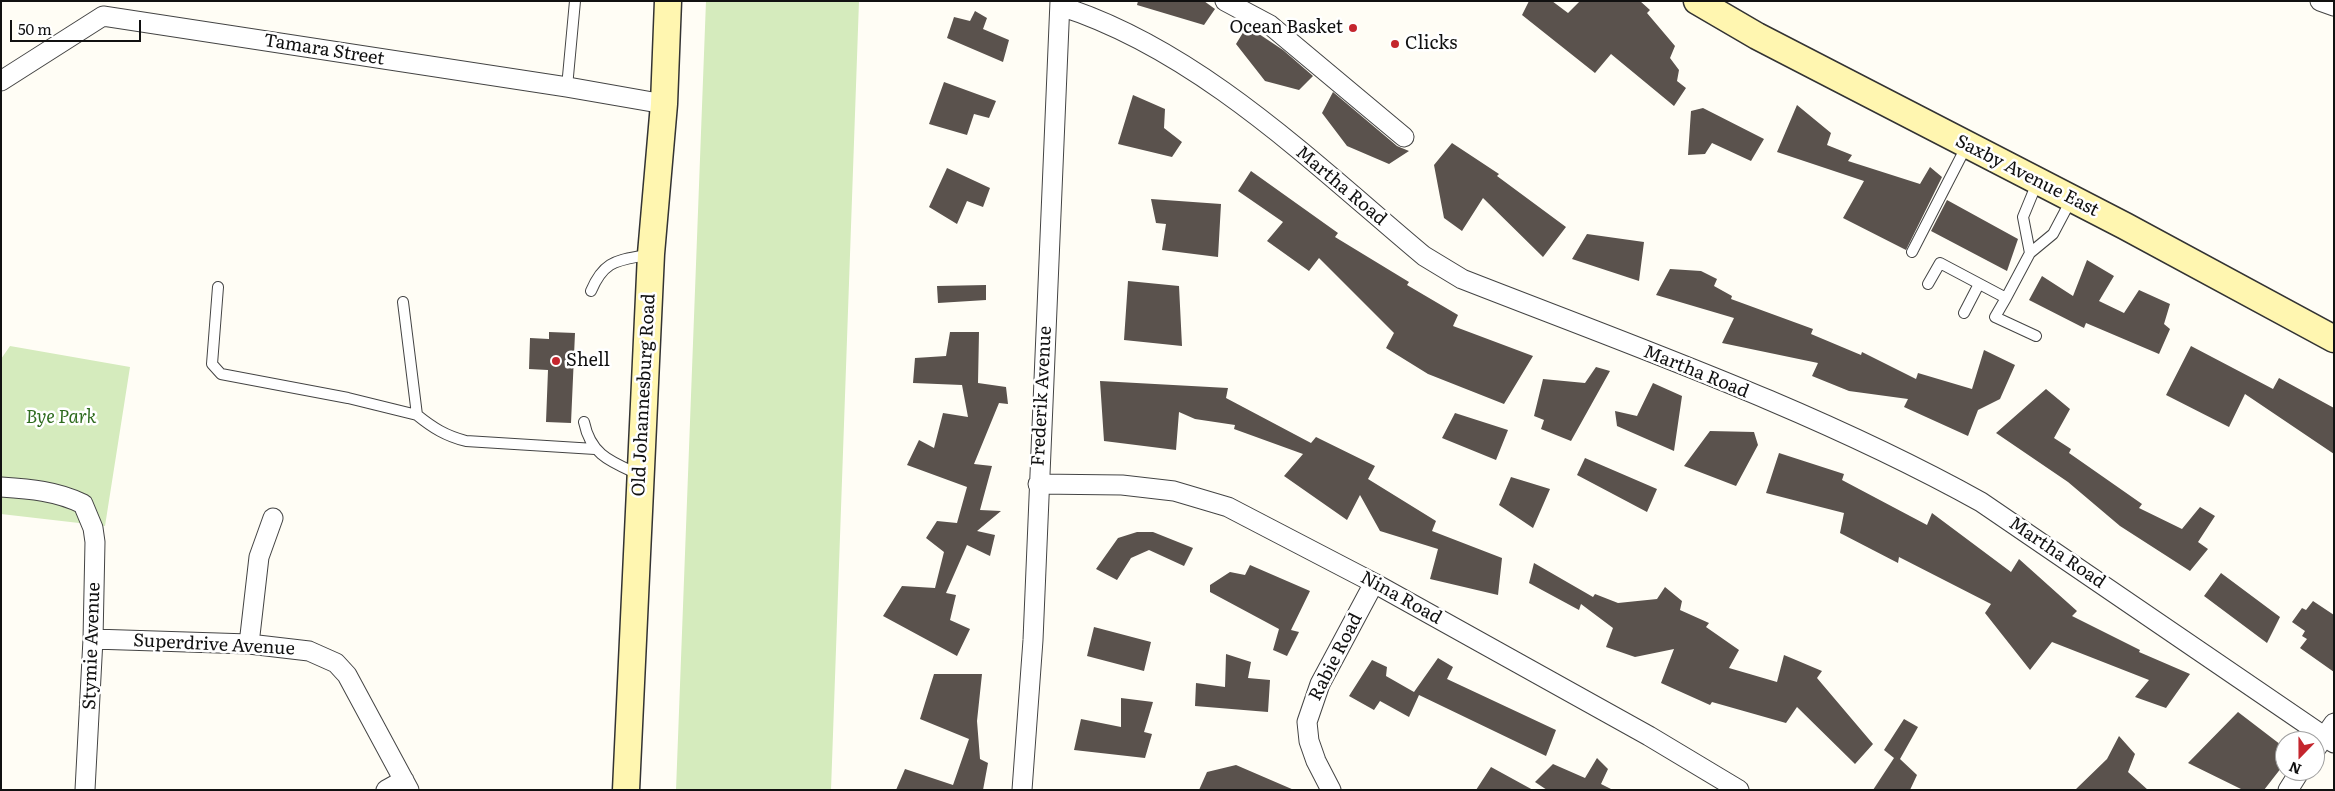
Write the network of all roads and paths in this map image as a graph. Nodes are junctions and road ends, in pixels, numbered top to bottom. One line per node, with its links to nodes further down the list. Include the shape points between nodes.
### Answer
1 (575, 1): 11 (lane)
2 (668, 1): 12 (main road, Old Johannesburg Road)
3 (1224, 1): 13 (street, via 1270,25)
4 (1698, 1): 8 (main road, Saxby Avenue East)
5 (2320, 1): 7 (street)
6 (1060, 4): 33 (street, Frederik Avenue); 39 (street, Martha Road, via 1141,42 1228,93 1445,271 1787,409 1927,472 1981,502)
7 (2334, 6)
8 (1717, 7): 14 (main road, Saxby Avenue East, via 1757,36)
9 (98, 9): 10 (street, Tamara Street); 11 (street, Tamara Street)
10 (1, 81)
11 (567, 87): 12 (street, Tamara Street)
12 (664, 104): 19 (main road, Old Johannesburg Road)
13 (1404, 137)
14 (1967, 145): 15 (main road, Saxby Avenue East); 17 (lane)
15 (2037, 183): 16 (main road, Saxby Avenue East); 18 (lane, via 2022,217)
16 (2071, 200): 18 (lane, via 2053,234); 28 (main road, Saxby Avenue East)
17 (1912, 252)
18 (2030, 253): 24 (lane)
19 (651, 254): 23 (lane, via 611,263 598,274); 32 (main road, Old Johannesburg Road)
20 (1928, 284): 21 (lane, via 1940,263)
21 (1979, 284): 24 (lane); 26 (lane)
22 (218, 288): 29 (lane, via 212,364 221,374 348,398)
23 (591, 291)
24 (2006, 298): 27 (lane, via 1996,317)
25 (403, 302): 29 (lane)
26 (1964, 313)
27 (2036, 336)
28 (2334, 339)
29 (417, 416): 31 (lane, via 443,433 466,441)
30 (584, 422): 31 (lane, via 587,438)
31 (595, 449): 32 (lane, via 604,458)
32 (641, 476): 43 (main road, Old Johannesburg Road)
33 (1038, 484): 36 (street, Nina Road, via 1122,485 1174,491 1213,501); 44 (street, Frederik Avenue, via 1033,640)
34 (1, 487): 37 (street, Stymie Avenue, via 44,491 83,504 96,542)
35 (273, 518): 38 (street, via 259,557)
36 (1374, 583): 45 (street, Rabie Road, via 1320,684 1307,722 1316,761); 46 (street, Nina Road, via 1649,736)
37 (93, 639): 38 (street, Superdrive Avenue); 41 (street, Stymie Avenue)
38 (249, 644): 40 (street, Superdrive Avenue, via 309,651 336,663 347,675)
39 (2327, 738)
40 (407, 785): 42 (street)
41 (85, 790)
42 (386, 790)
43 (626, 790)
44 (1022, 790)
45 (1331, 790)
46 (1739, 790)

